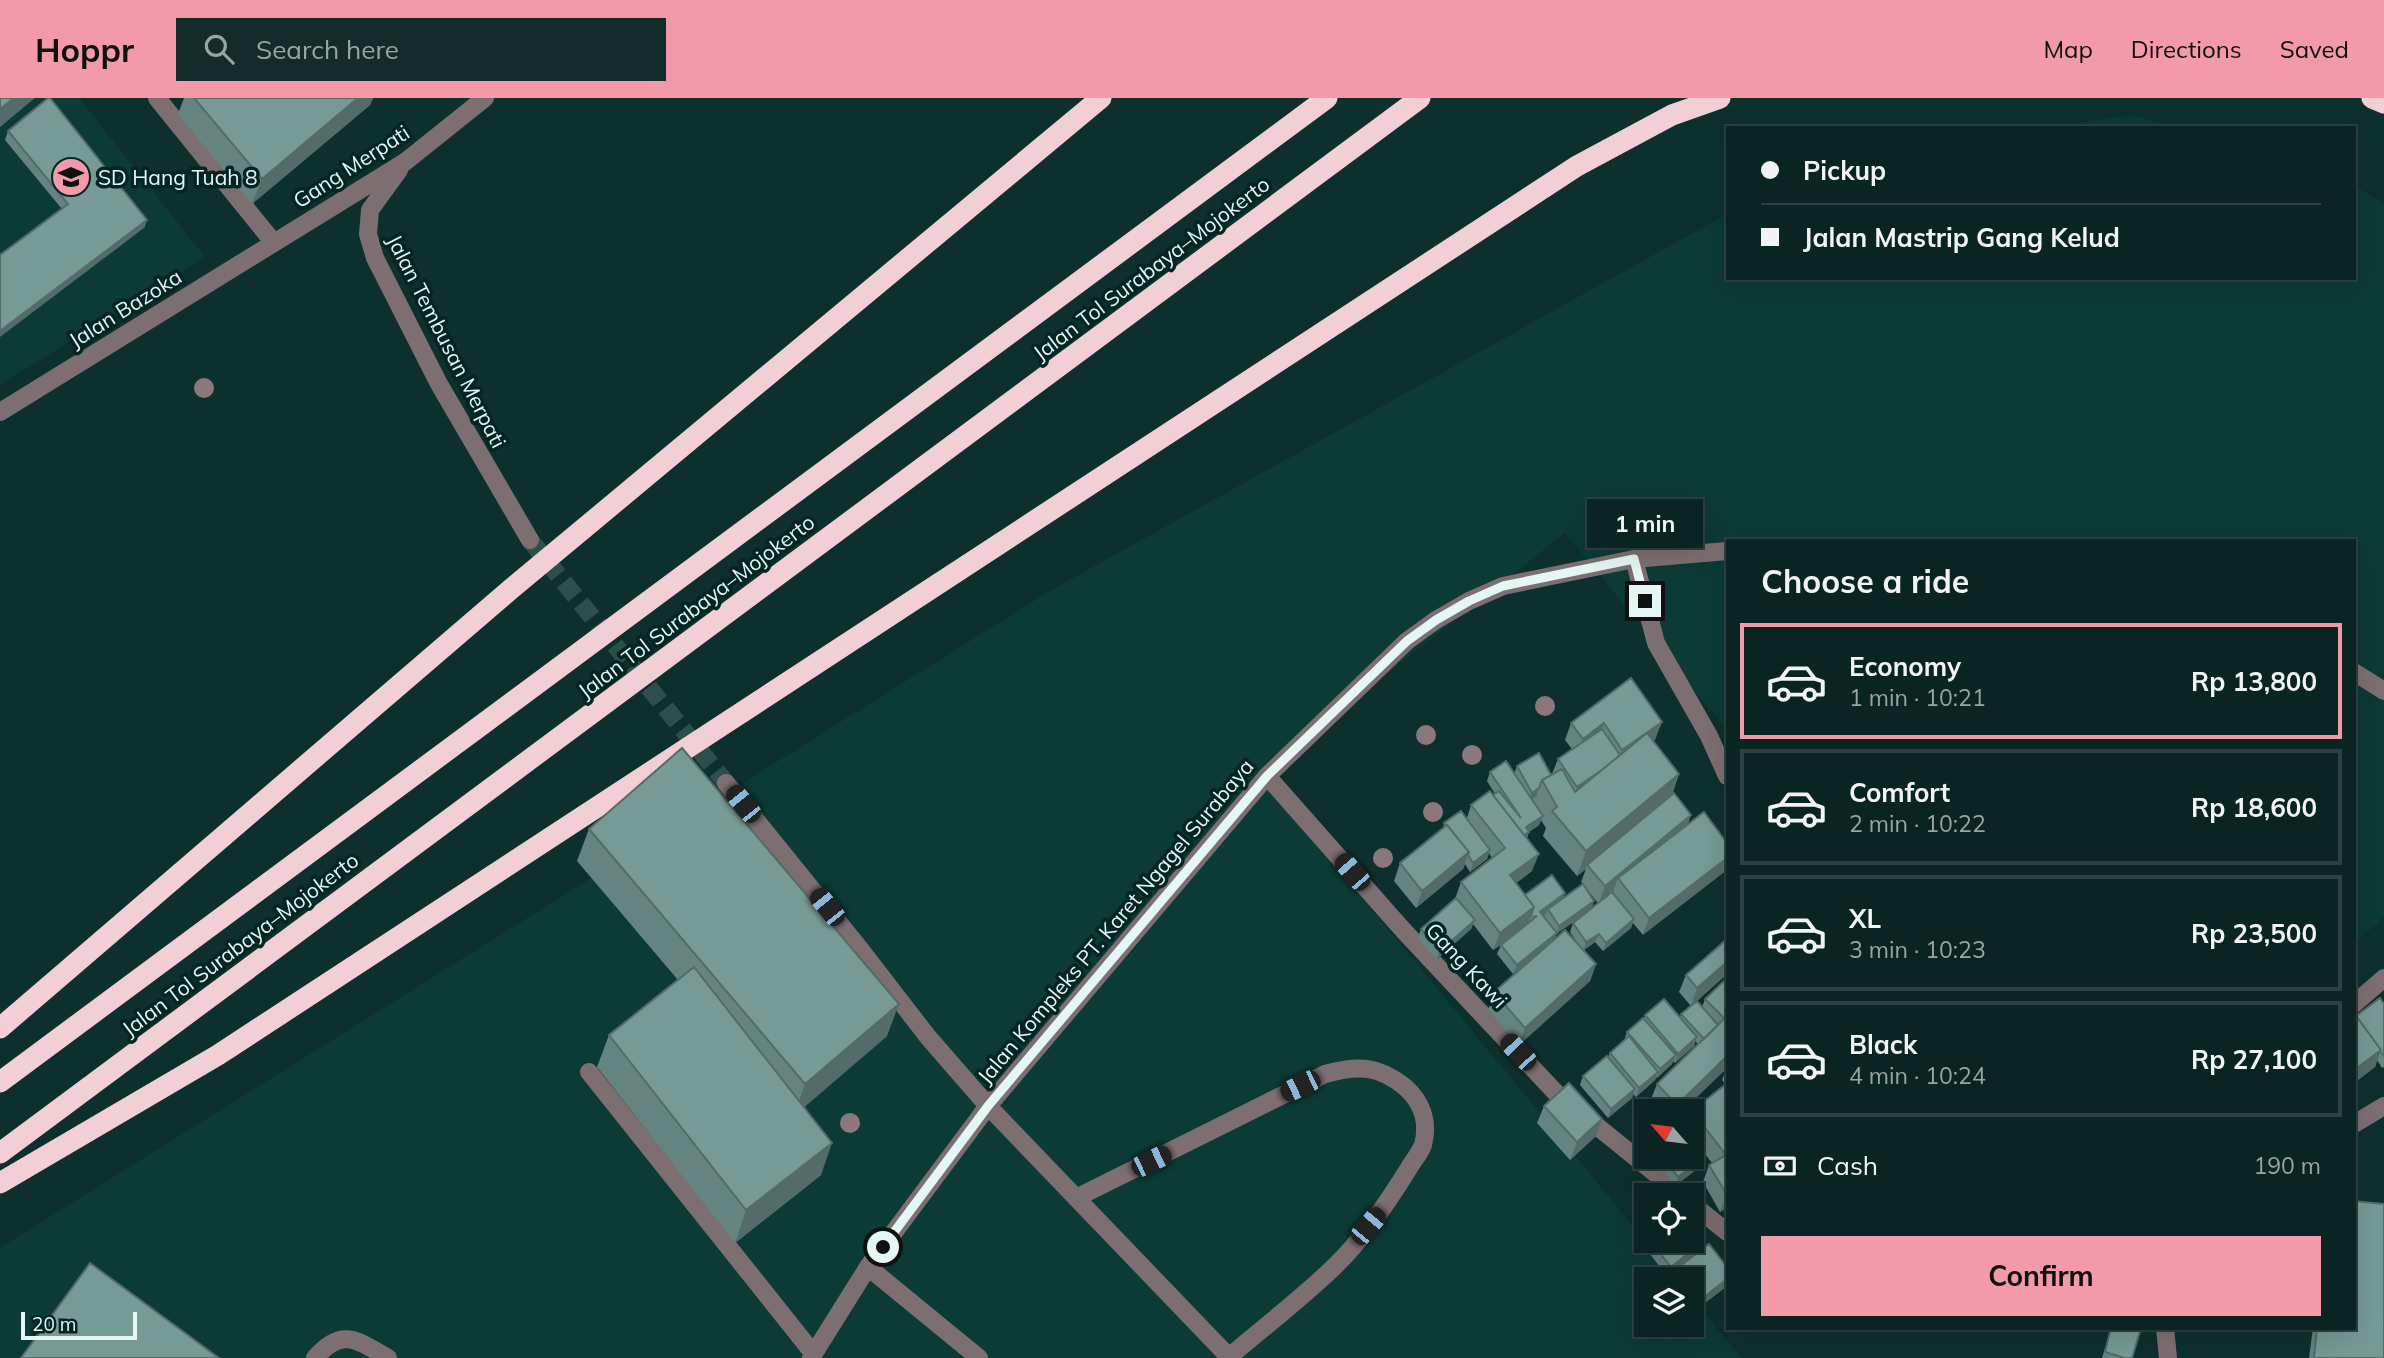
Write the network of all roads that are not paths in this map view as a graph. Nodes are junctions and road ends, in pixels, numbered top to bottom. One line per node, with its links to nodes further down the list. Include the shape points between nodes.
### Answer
1 (157, 98): 10 (street)
2 (485, 98): 9 (street, Gang Merpati)
3 (1101, 98): 22 (highway, via 511,589)
4 (1327, 98): 24 (highway, Jalan Tol Surabaya–Mojokerto)
5 (1420, 98): 28 (highway, Jalan Tol Surabaya–Mojokerto)
6 (1720, 98): 29 (highway, via 1672,115 1577,166 218,1055)
7 (2372, 98): 8 (highway)
8 (2384, 103)
9 (405, 162): 10 (street, Gang Merpati); 12 (street, Jalan Tembusan Merpati, via 370,210 368,234 375,258 439,384)
10 (274, 243): 11 (street, Jalan Bazoka)
11 (0, 412)
12 (530, 540)
13 (1726, 551): 14 (street, Jalan Kompleks PT. Karet Ngagel Surabaya)
14 (1634, 559): 17 (street, via 1656,643); 18 (street, Jalan Kompleks PT. Karet Ngagel Surabaya, via 1503,586 1436,620 1407,641)
15 (2356, 673): 16 (street)
16 (2384, 691)
17 (1726, 774)
18 (1267, 776): 25 (street, Jalan Kompleks PT. Karet Ngagel Surabaya); 30 (street, Gang Kawi, via 1556,1093)
19 (726, 783): 25 (street)
20 (2384, 978): 21 (street)
21 (2356, 1002)
22 (0, 1028)
23 (589, 1072): 36 (street)
24 (0, 1082)
25 (988, 1106): 31 (street); 34 (street, Jalan Kompleks PT. Karet Ngagel Surabaya)
26 (2384, 1106): 27 (street)
27 (2356, 1123)
28 (0, 1153)
29 (0, 1183)
30 (1667, 1183)
31 (1076, 1198): 37 (street); 37 (street, via 1325,1074 1368,1068 1392,1077 1410,1091 1422,1107 1422,1147 1385,1206 1336,1265)
32 (1704, 1214): 33 (street)
33 (1726, 1231)
34 (868, 1267): 36 (street, Jalan Kompleks PT. Karet Ngagel Surabaya); 40 (street)
35 (2165, 1330): 41 (street)
36 (812, 1356)
37 (1230, 1357)
38 (315, 1358): 39 (street, via 328,1343 341,1340 359,1341)
39 (388, 1358)
40 (979, 1358)
41 (2168, 1358)

